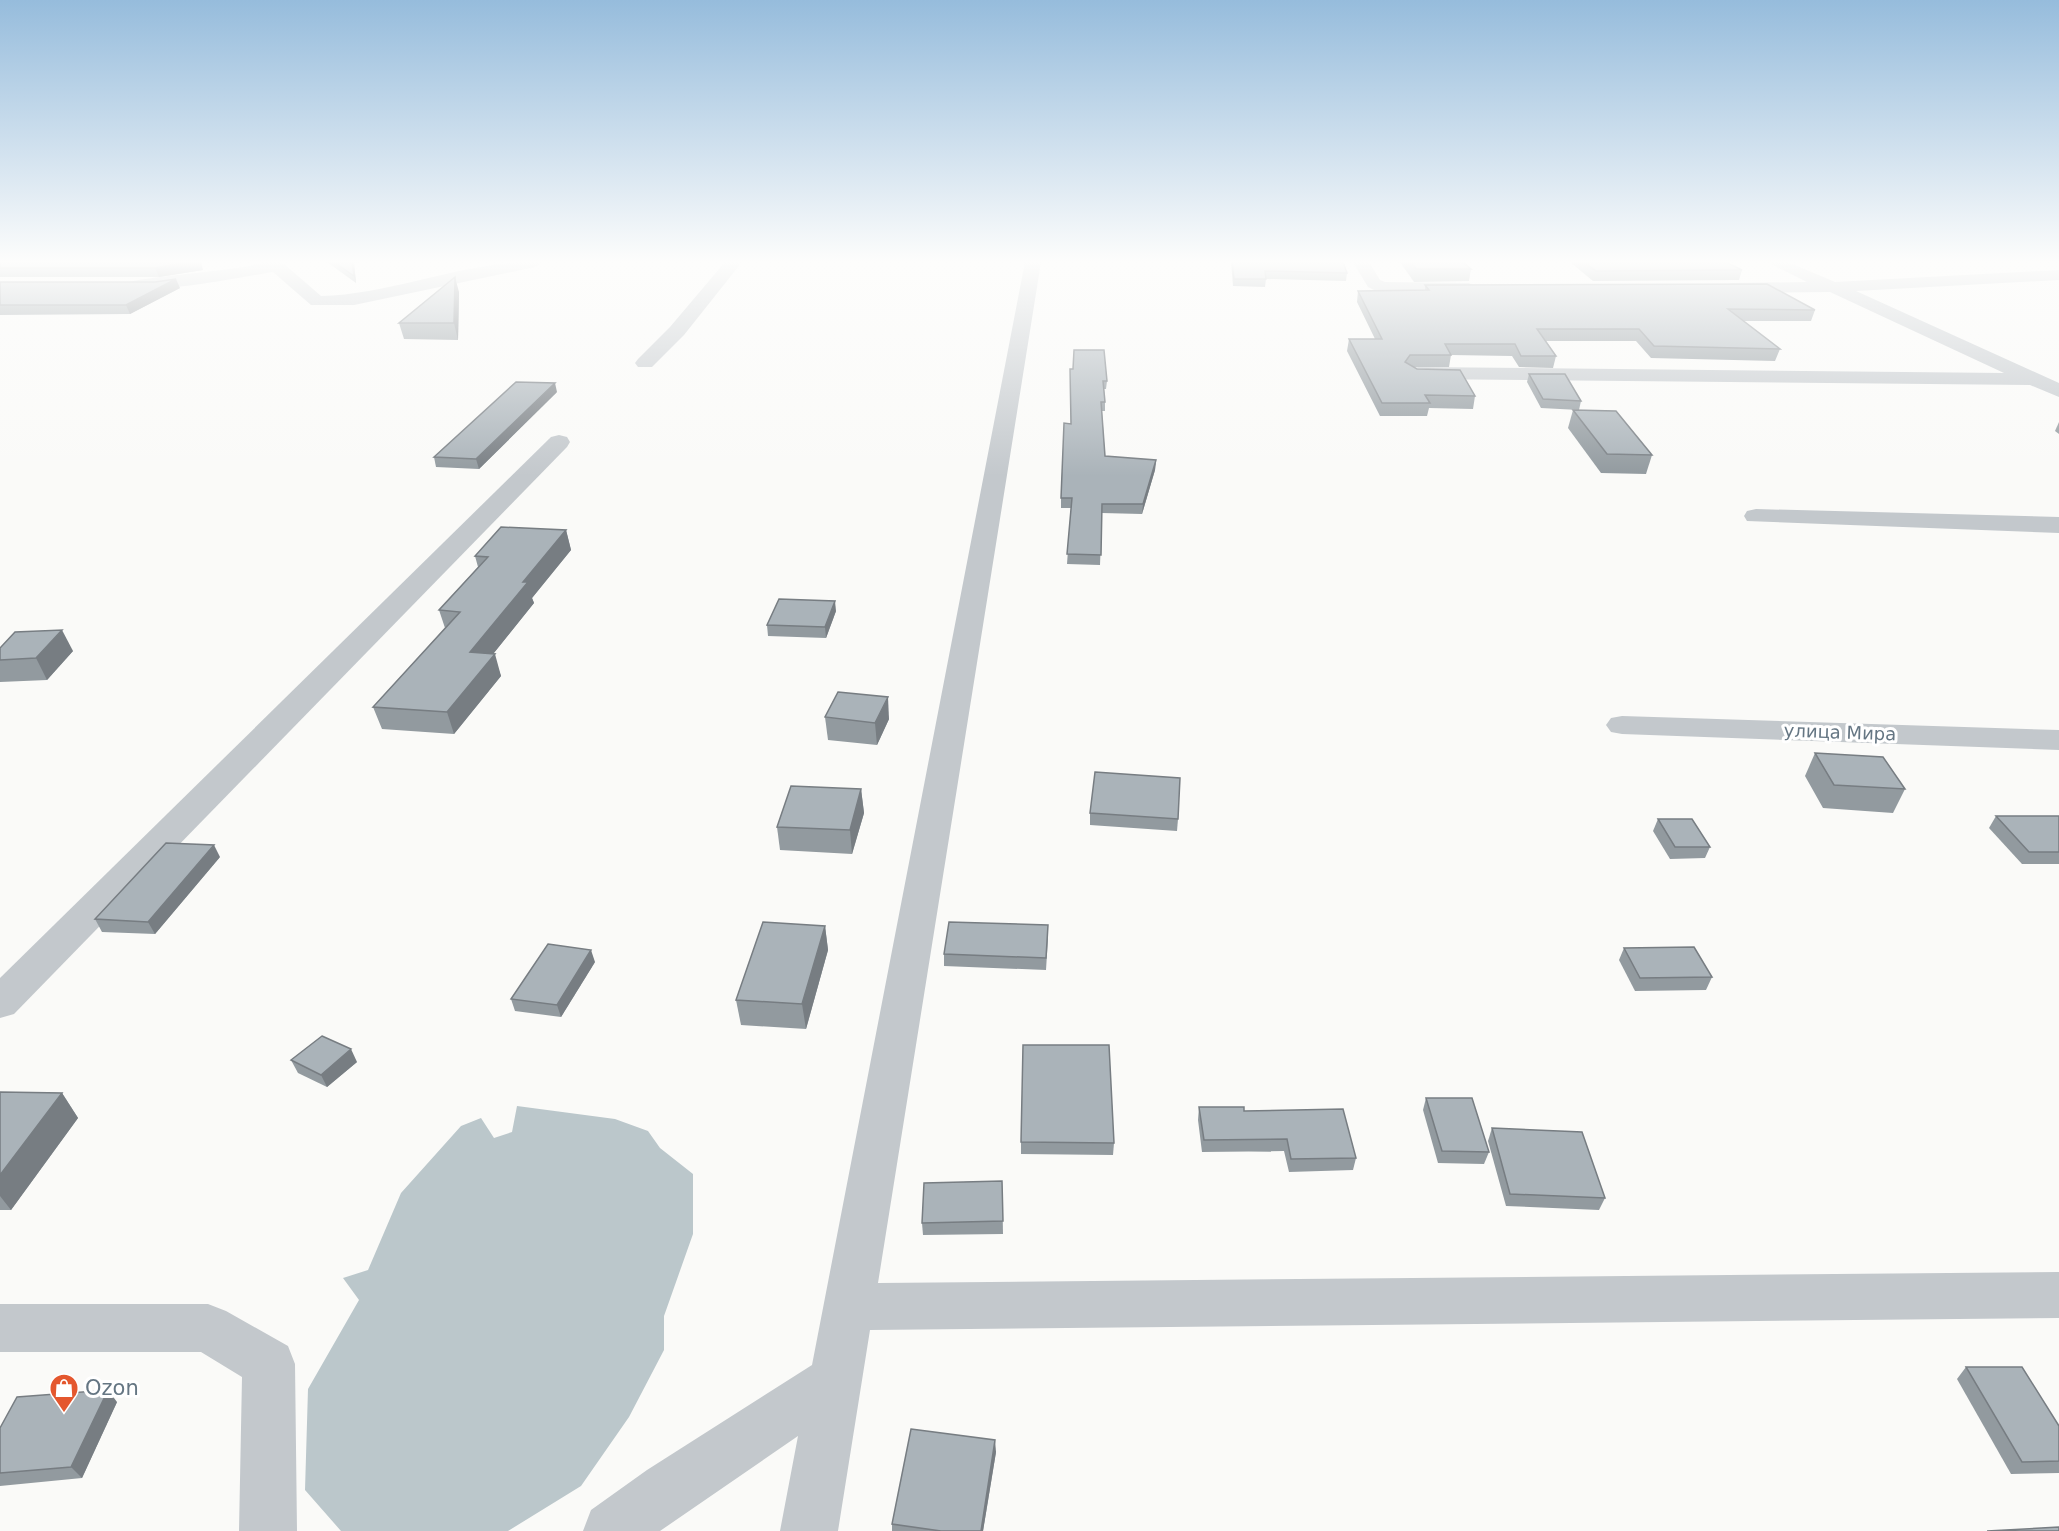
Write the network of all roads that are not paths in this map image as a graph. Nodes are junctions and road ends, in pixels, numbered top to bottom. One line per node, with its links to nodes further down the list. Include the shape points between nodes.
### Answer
1 (675, 333): 4 (street)
2 (1021, 333): 17 (street)
3 (1934, 333): 6 (street)
4 (645, 363)
5 (2049, 364): 6 (street)
6 (2008, 367): 8 (street)
7 (1415, 373): 8 (street)
8 (2031, 379): 9 (street)
9 (2059, 391)
10 (559, 442): 15 (street)
11 (1756, 516): 12 (street)
12 (2059, 525)
13 (1622, 725): 14 (street, улица Мира)
14 (2059, 740)
15 (0, 1003)
16 (2059, 1295): 17 (street)
17 (850, 1307): 19 (street)
18 (0, 1328): 20 (street, via 208,1328 269,1364)
19 (836, 1380): 21 (street, via 667,1490); 22 (street)
20 (268, 1531)
21 (612, 1531)
22 (809, 1531)

